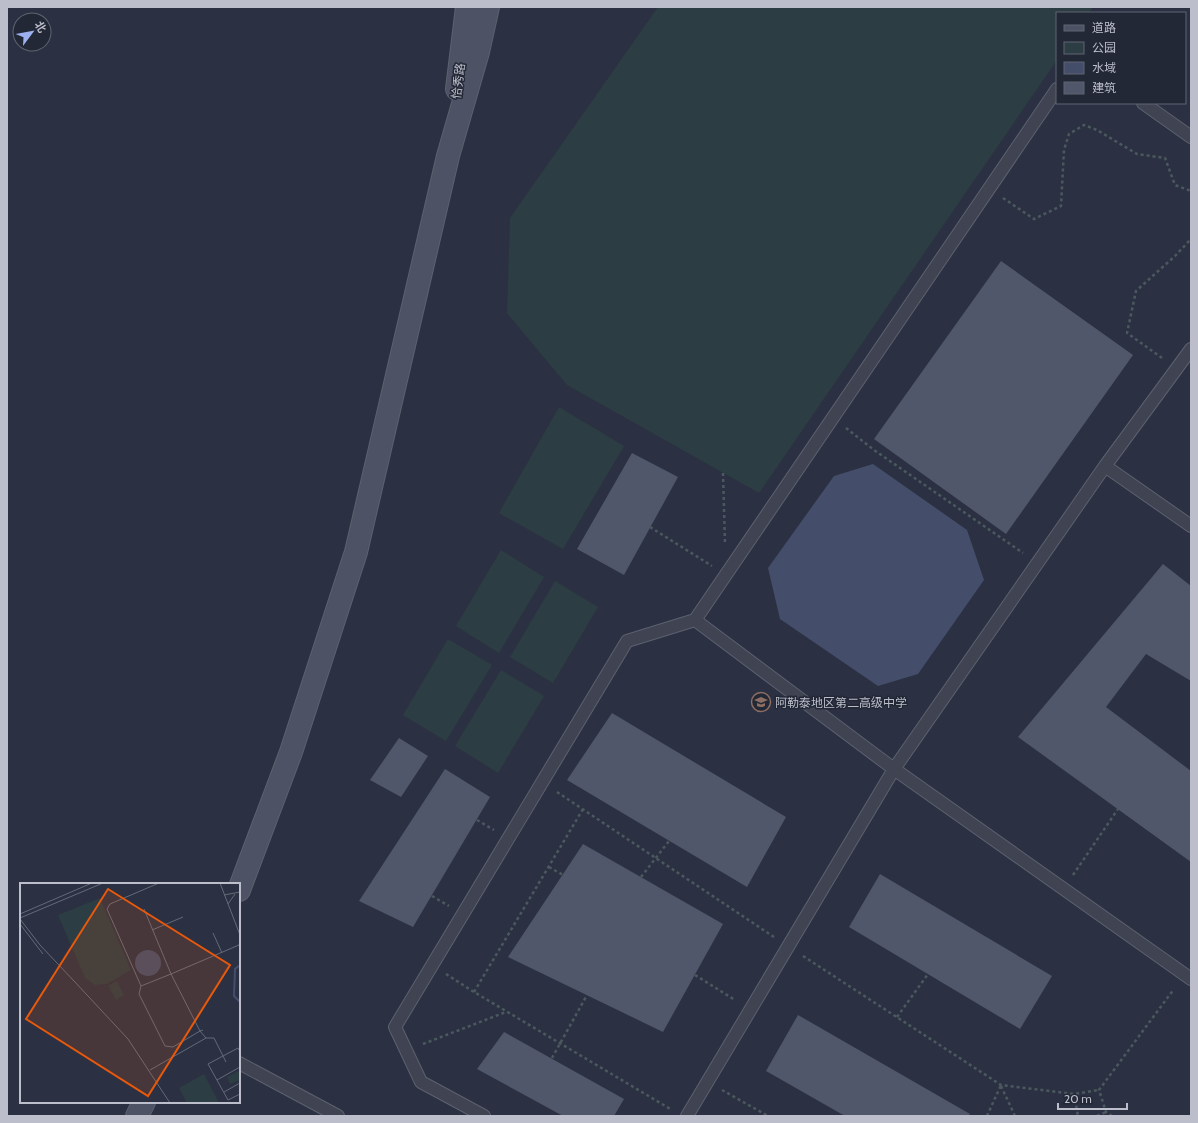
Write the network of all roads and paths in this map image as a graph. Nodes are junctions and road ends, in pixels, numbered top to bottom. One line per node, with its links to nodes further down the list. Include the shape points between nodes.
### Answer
1 (467, 7): 6 (street, 恰秀路)
2 (488, 7): 6 (street, via 478,52)
3 (1056, 90): 7 (lane)
4 (1144, 104): 5 (lane)
5 (1191, 137)
6 (448, 156): 29 (street, via 356,552 291,752)
7 (989, 188): 8 (path, via 1034,219 1062,206 1064,150 1069,134 1084,126 1097,130 1137,154 1165,158 1175,185); 12 (lane)
8 (1191, 191)
9 (1191, 239): 11 (path, via 1136,291 1127,332)
10 (1191, 348): 11 (lane)
11 (1176, 369): 13 (lane)
12 (833, 417): 17 (path, via 874,450); 18 (lane)
13 (1105, 466): 15 (lane); 17 (lane)
14 (723, 473): 18 (path)
15 (1191, 526)
16 (650, 527): 18 (path)
17 (1038, 562): 20 (lane)
18 (726, 575): 19 (lane)
19 (695, 620): 20 (lane); 21 (lane, via 627,641)
20 (894, 769): 30 (lane); 31 (lane)
21 (542, 782): 22 (path); 32 (lane)
22 (583, 809): 25 (path); 26 (path)
23 (1118, 809): 30 (path)
24 (669, 841): 25 (path)
25 (656, 858): 28 (path); 31 (path)
26 (549, 867): 27 (path); 36 (path)
27 (563, 875)
28 (641, 877)
29 (240, 887)
30 (1064, 889): 35 (lane)
31 (788, 946): 38 (lane); 40 (path)
32 (432, 965): 36 (path); 54 (lane, via 395,1027 421,1082)
33 (928, 974): 40 (path)
34 (695, 975): 38 (path)
35 (1188, 977): 47 (path)
36 (474, 992): 39 (path)
37 (587, 995): 42 (path)
38 (750, 1010): 45 (lane)
39 (506, 1012): 41 (path); 42 (path)
40 (897, 1018): 46 (path)
41 (435, 1039)
42 (560, 1044): 43 (path); 50 (path)
43 (552, 1058)
44 (240, 1065): 53 (lane)
45 (708, 1082): 55 (lane); 56 (path)
46 (1001, 1085): 48 (path); 57 (path); 58 (path)
47 (1099, 1090): 48 (path); 51 (path)
48 (1074, 1094): 59 (path)
49 (144, 1103): 52 (street)
50 (676, 1112)
51 (1106, 1112): 60 (path); 61 (path)
52 (137, 1116)
53 (338, 1116)
54 (484, 1116)
55 (687, 1116)
56 (768, 1116)
57 (987, 1116)
58 (1015, 1116)
59 (1078, 1116)
60 (1097, 1116)
61 (1112, 1116)

